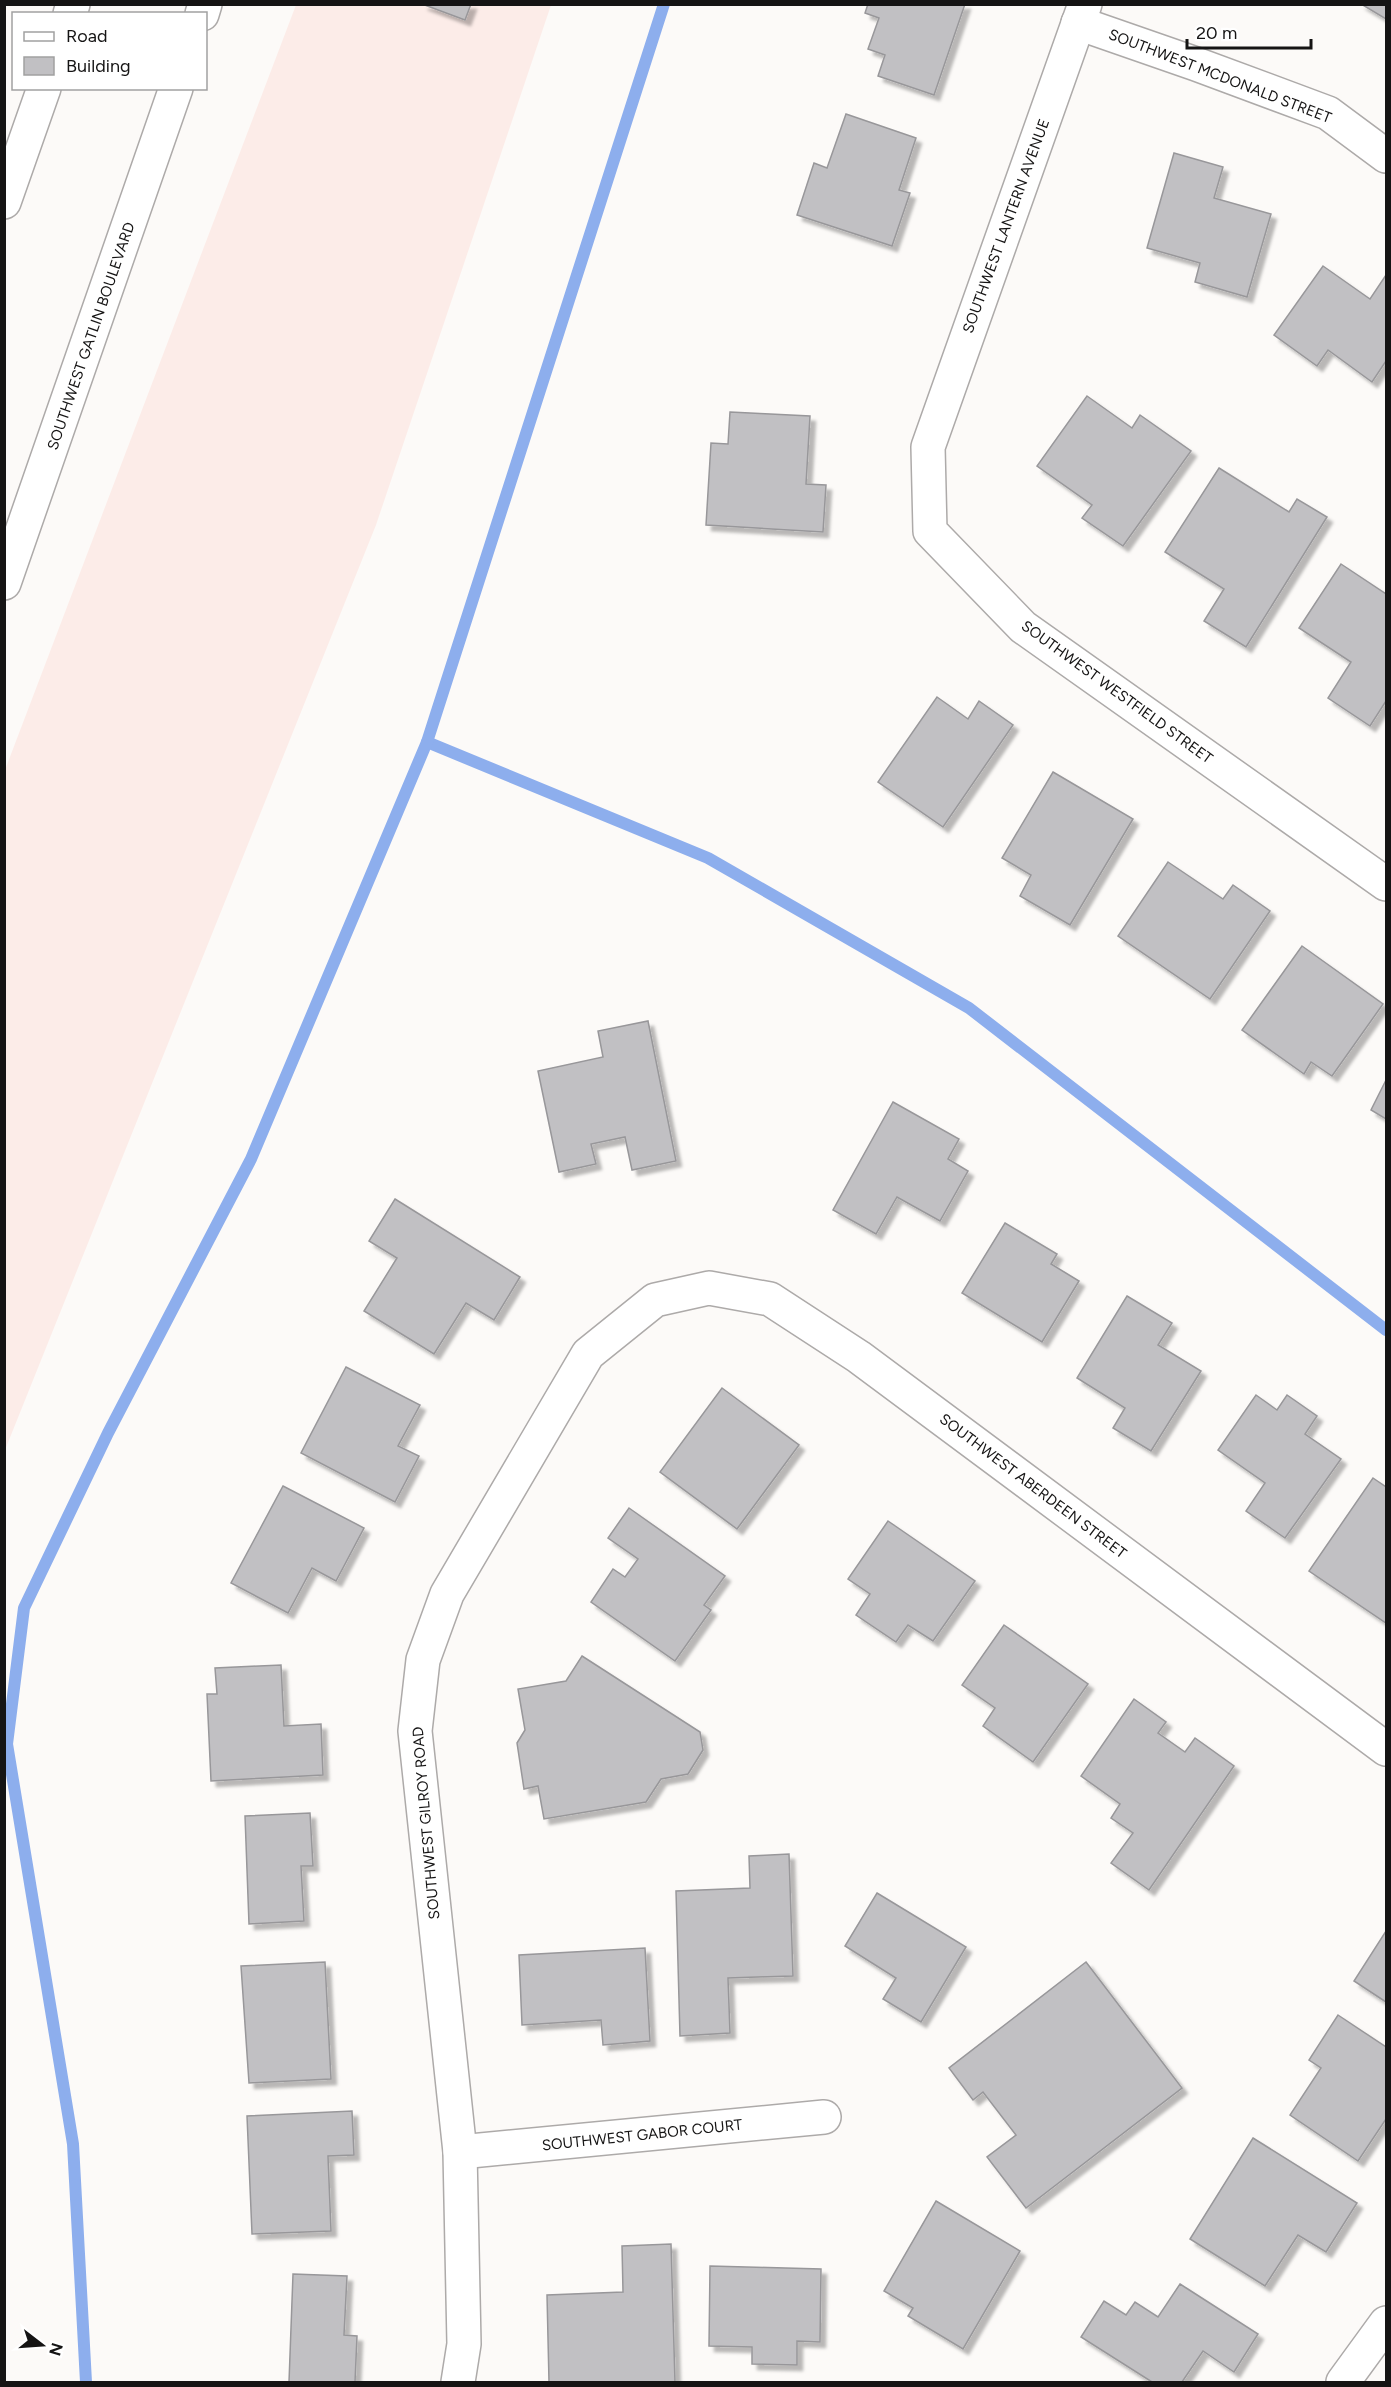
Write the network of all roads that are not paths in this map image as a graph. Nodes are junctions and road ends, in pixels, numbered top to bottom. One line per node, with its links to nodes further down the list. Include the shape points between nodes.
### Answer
1 (1082, 14): 4 (street, SOUTHWEST MCDONALD STREET, via 1196,64 1328,113); 6 (street, SOUTHWEST LANTERN AVENUE)
2 (43, 90): 5 (street)
3 (175, 90): 7 (street, SOUTHWEST GATLIN BOULEVARD)
4 (1386, 156)
5 (4, 202)
6 (928, 447): 8 (street, SOUTHWEST WESTFIELD STREET, via 930,531 1023,627)
7 (4, 583)
8 (1386, 884)
9 (655, 1300): 10 (street, SOUTHWEST ABERDEEN STREET, via 709,1288 770,1299 859,1357); 12 (street, SOUTHWEST GILROY ROAD, via 588,1353 447,1594 423,1660 415,1731)
10 (1386, 1749)
11 (824, 2117): 12 (street, SOUTHWEST GABOR COURT)
12 (460, 2152): 14 (street, SOUTHWEST GILROY ROAD, via 464,2344)
13 (1386, 2323): 15 (street)
14 (459, 2382)
15 (1343, 2382)

